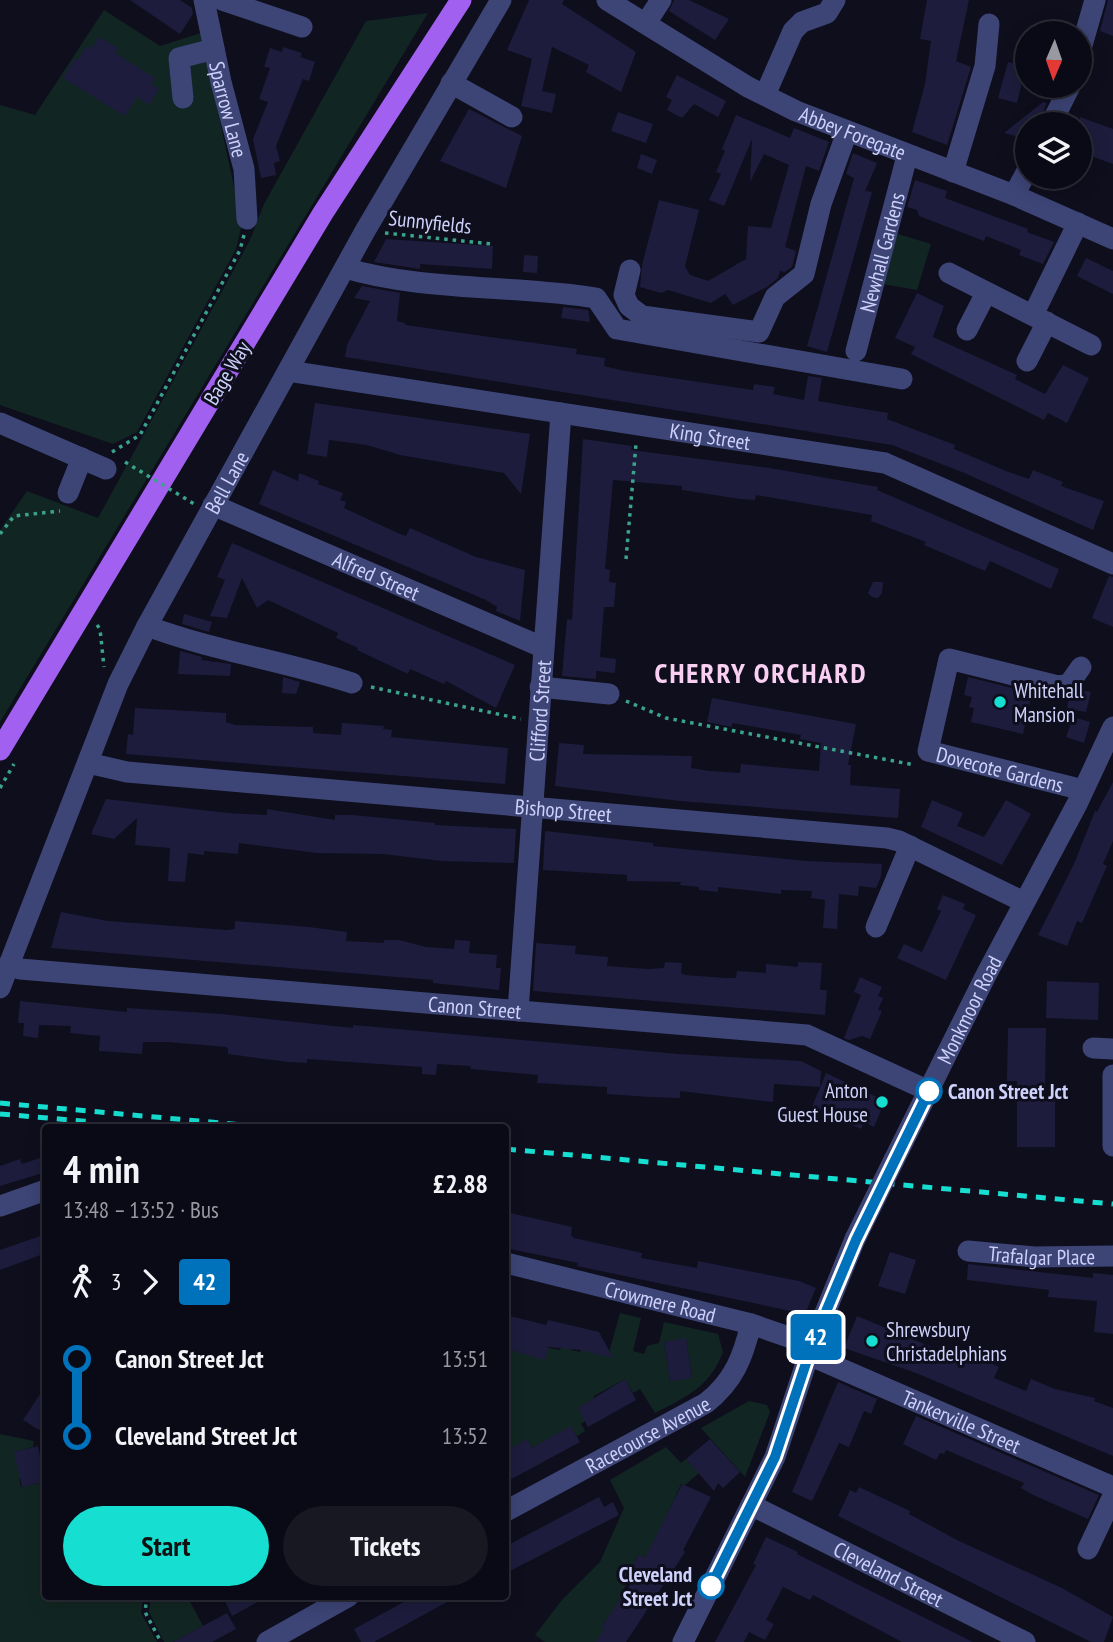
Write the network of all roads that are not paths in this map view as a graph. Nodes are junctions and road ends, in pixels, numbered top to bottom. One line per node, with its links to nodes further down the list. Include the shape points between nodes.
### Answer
1 (204, 0): 13 (street, Sparrow Lane)
2 (222, 0): 12 (street)
3 (461, 0): 49 (main road, Bage Way, via 323,212)
4 (501, 0): 14 (street, Bell Lane)
5 (607, 0): 10 (street, Abbey Foregate)
6 (661, 0): 10 (street)
7 (835, 0): 15 (street, via 827,13 802,22 793,31)
8 (1095, 0): 9 (street)
9 (1089, 21)
10 (646, 23): 15 (street, Abbey Foregate)
11 (989, 24): 20 (street, via 985,66)
12 (302, 27)
13 (214, 49): 16 (street, via 179,58); 23 (street, Sparrow Lane, via 244,169)
14 (451, 83): 17 (street); 26 (street, Bell Lane)
15 (765, 95): 18 (street, Abbey Foregate)
16 (183, 98)
17 (512, 117)
18 (847, 132): 19 (street, Abbey Foregate); 27 (street, via 821,204 804,274 775,297 759,332 642,316 624,295)
19 (907, 156): 20 (street, Abbey Foregate); 33 (street, Newhall Gardens)
20 (953, 172): 22 (street, Abbey Foregate)
21 (1017, 189): 22 (street)
22 (1014, 195): 24 (street, Abbey Foregate)
23 (247, 219)
24 (1077, 223): 25 (street, Abbey Foregate); 30 (street)
25 (1113, 239)
26 (345, 268): 35 (street, Bell Lane); 36 (street, via 375,277 596,298 617,329)
27 (630, 270)
28 (949, 273): 29 (street)
29 (986, 293): 30 (street); 31 (street)
30 (1040, 318): 32 (street); 34 (street)
31 (967, 330)
32 (1091, 345)
33 (856, 351)
34 (1027, 361)
35 (288, 371): 37 (street, King Street); 40 (street, Bell Lane)
36 (902, 379)
37 (561, 412): 41 (street, King Street, via 885,463); 43 (street, Clifford Street)
38 (0, 423): 39 (street, via 102,463)
39 (68, 494)
40 (205, 505): 42 (street, Bell Lane); 43 (street, Alfred Street)
41 (1113, 564)
42 (147, 626): 45 (street); 50 (street, Bell Lane, via 118,684)
43 (542, 647): 46 (street, Clifford Street)
44 (1081, 667): 51 (street, Dovecote Gardens, via 1069,684 1058,686 949,659 928,751)
45 (352, 682)
46 (540, 687): 47 (street); 52 (street, Clifford Street)
47 (609, 694)
48 (1113, 729): 51 (street, Monkmoor Road)
49 (0, 750)
50 (88, 763): 52 (street, Bishop Street, via 127,772); 56 (street, Bell Lane)
51 (1083, 790): 54 (street, Monkmoor Road)
52 (532, 808): 53 (street, Bishop Street, via 887,838); 58 (street, Clifford Street)
53 (910, 846): 54 (street, Bishop Street); 55 (street)
54 (1024, 902): 60 (street, Monkmoor Road)
55 (876, 927)
56 (8, 965): 57 (street, Bell Lane); 58 (street, Canon Street)
57 (0, 989)
58 (518, 1011): 60 (street, Canon Street, via 807,1035)
59 (1113, 1075): 61 (street)
60 (929, 1091): 68 (street, Monkmoor Road, bridge, via 856,1240)
61 (1113, 1146)
62 (42, 1191): 63 (street)
63 (0, 1206)
64 (968, 1251): 65 (street, Trafalgar Place, via 1035,1257)
65 (1113, 1256)
66 (509, 1265): 67 (street, Crowmere Road)
67 (751, 1324): 68 (street, Crowmere Road); 72 (street, Racecourse Avenue, via 737,1369 724,1389 706,1403)
68 (811, 1350): 69 (street, Tankerville Street); 71 (street, Monkmoor Road, via 775,1457)
69 (1113, 1487)
70 (1113, 1496): 73 (street)
71 (751, 1505): 76 (street, Monkmoor Road); 77 (street, Cleveland Street)
72 (509, 1509)
73 (1088, 1549)
74 (342, 1600): 75 (street)
75 (267, 1642)
76 (683, 1642)
77 (1025, 1642)

